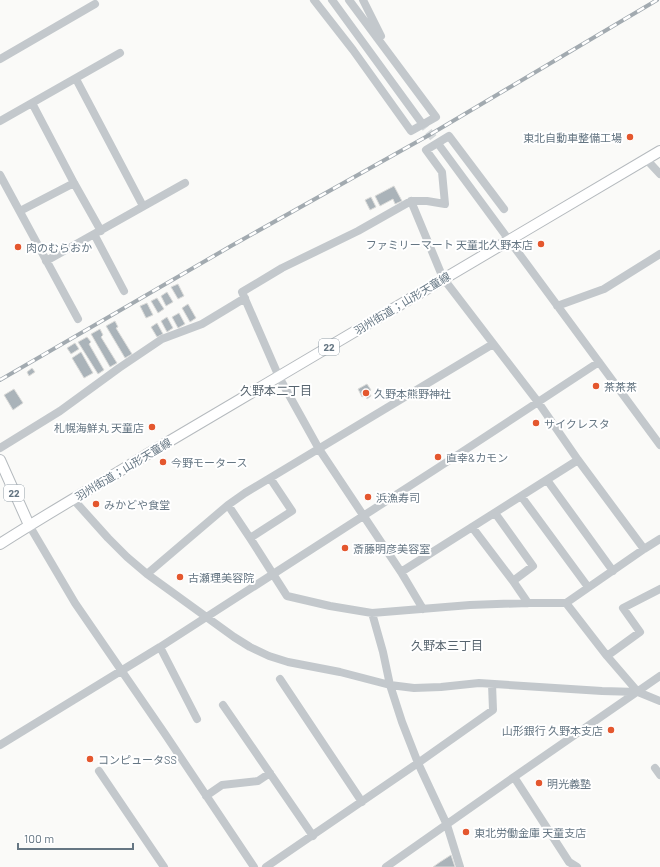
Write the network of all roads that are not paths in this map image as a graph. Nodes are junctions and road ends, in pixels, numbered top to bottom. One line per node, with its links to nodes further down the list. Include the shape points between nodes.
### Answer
1 (314, 0): 6 (street, via 411,131 436,117)
2 (332, 0): 12 (street)
3 (349, 0): 6 (street)
4 (363, 0): 6 (street, via 381,36)
5 (95, 4): 8 (street)
6 (377, 38)
7 (120, 53): 9 (street)
8 (0, 58)
9 (76, 79): 10 (street); 21 (street)
10 (32, 103): 11 (street); 18 (street)
11 (0, 121)
12 (421, 122)
13 (439, 145): 25 (street)
14 (660, 151): 15 (main road, 羽州街道；山形天童線 / 22)
15 (646, 159): 16 (street); 25 (main road, 羽州街道；山形天童線 / 22)
16 (660, 174)
17 (0, 175): 23 (street)
18 (74, 183): 23 (street); 24 (street)
19 (185, 183): 21 (street)
20 (411, 201): 22 (street, via 445,204 442,172 426,150 449,136); 28 (street); 30 (street, via 358,231 282,268 242,292)
21 (143, 206): 24 (street)
22 (504, 209)
23 (20, 212): 27 (street)
24 (97, 233): 27 (street); 29 (street)
25 (509, 240): 28 (main road, 羽州街道；山形天童線 / 22); 31 (street)
26 (660, 254): 31 (street, via 604,289)
27 (46, 261): 32 (street)
28 (443, 278): 33 (street); 35 (main road, 羽州街道；山形天童線 / 22)
29 (124, 291)
30 (245, 298): 35 (street); 38 (street, via 202,324 162,339 60,411)
31 (557, 306): 34 (street)
32 (78, 319)
33 (493, 344): 36 (street); 39 (street)
34 (599, 362): 36 (street); 37 (street)
35 (279, 376): 39 (street); 45 (main road, 羽州街道；山形天童線 / 22)
36 (538, 402): 41 (street); 48 (street)
37 (659, 442)
38 (0, 448)
39 (319, 449): 42 (street); 48 (street)
40 (0, 460): 49 (main road, 22)
41 (578, 460): 43 (street); 54 (street)
42 (270, 478): 46 (street); 51 (street, via 292,511)
43 (547, 480): 44 (street); 55 (street)
44 (521, 496): 47 (street); 60 (street)
45 (73, 499): 49 (main road, 羽州街道；山形天童線 / 22); 57 (street, via 108,538)
46 (228, 505): 51 (street); 57 (street)
47 (494, 513): 50 (street); 59 (street, via 533,566)
48 (363, 515): 56 (street); 58 (street)
49 (29, 525): 53 (main road, 羽州街道；山形天童線 / 22); 69 (street, via 75,603)
50 (472, 527): 56 (street); 59 (street)
51 (250, 538): 58 (street)
52 (660, 539): 54 (street)
53 (0, 544)
54 (644, 549): 55 (street)
55 (613, 570): 60 (street)
56 (401, 572): 64 (street)
57 (147, 574): 66 (street)
58 (272, 574): 65 (street, via 287,596); 66 (street)
59 (513, 581): 62 (street)
60 (588, 587): 63 (street)
61 (660, 589): 68 (street, via 623,608 640,632)
62 (528, 603): 63 (street); 64 (street)
63 (566, 603): 68 (street)
64 (423, 609): 65 (street)
65 (372, 612): 73 (street)
66 (206, 617): 67 (street); 73 (street, via 250,647 269,656)
67 (160, 647): 69 (street); 77 (street)
68 (607, 656): 74 (street)
69 (121, 671): 78 (street); 83 (street)
70 (660, 676): 74 (street)
71 (280, 679): 84 (street)
72 (492, 684): 73 (street, via 414,688); 74 (street); 79 (street, via 493,710)
73 (390, 685): 79 (street)
74 (638, 692): 75 (street); 82 (street)
75 (660, 701)
76 (223, 705): 81 (street)
77 (197, 719)
78 (0, 745)
79 (418, 764): 84 (street); 85 (street)
80 (99, 772): 87 (street)
81 (270, 773): 83 (street, via 258,781 222,785); 86 (street)
82 (514, 777): 85 (street); 92 (street, via 569,862)
83 (206, 796): 88 (street)
84 (362, 802): 86 (street)
85 (447, 825): 90 (street); 91 (street)
86 (313, 836): 89 (street)
87 (164, 867)
88 (254, 867)
89 (266, 867)
90 (386, 867)
91 (460, 867)
92 (577, 867)

